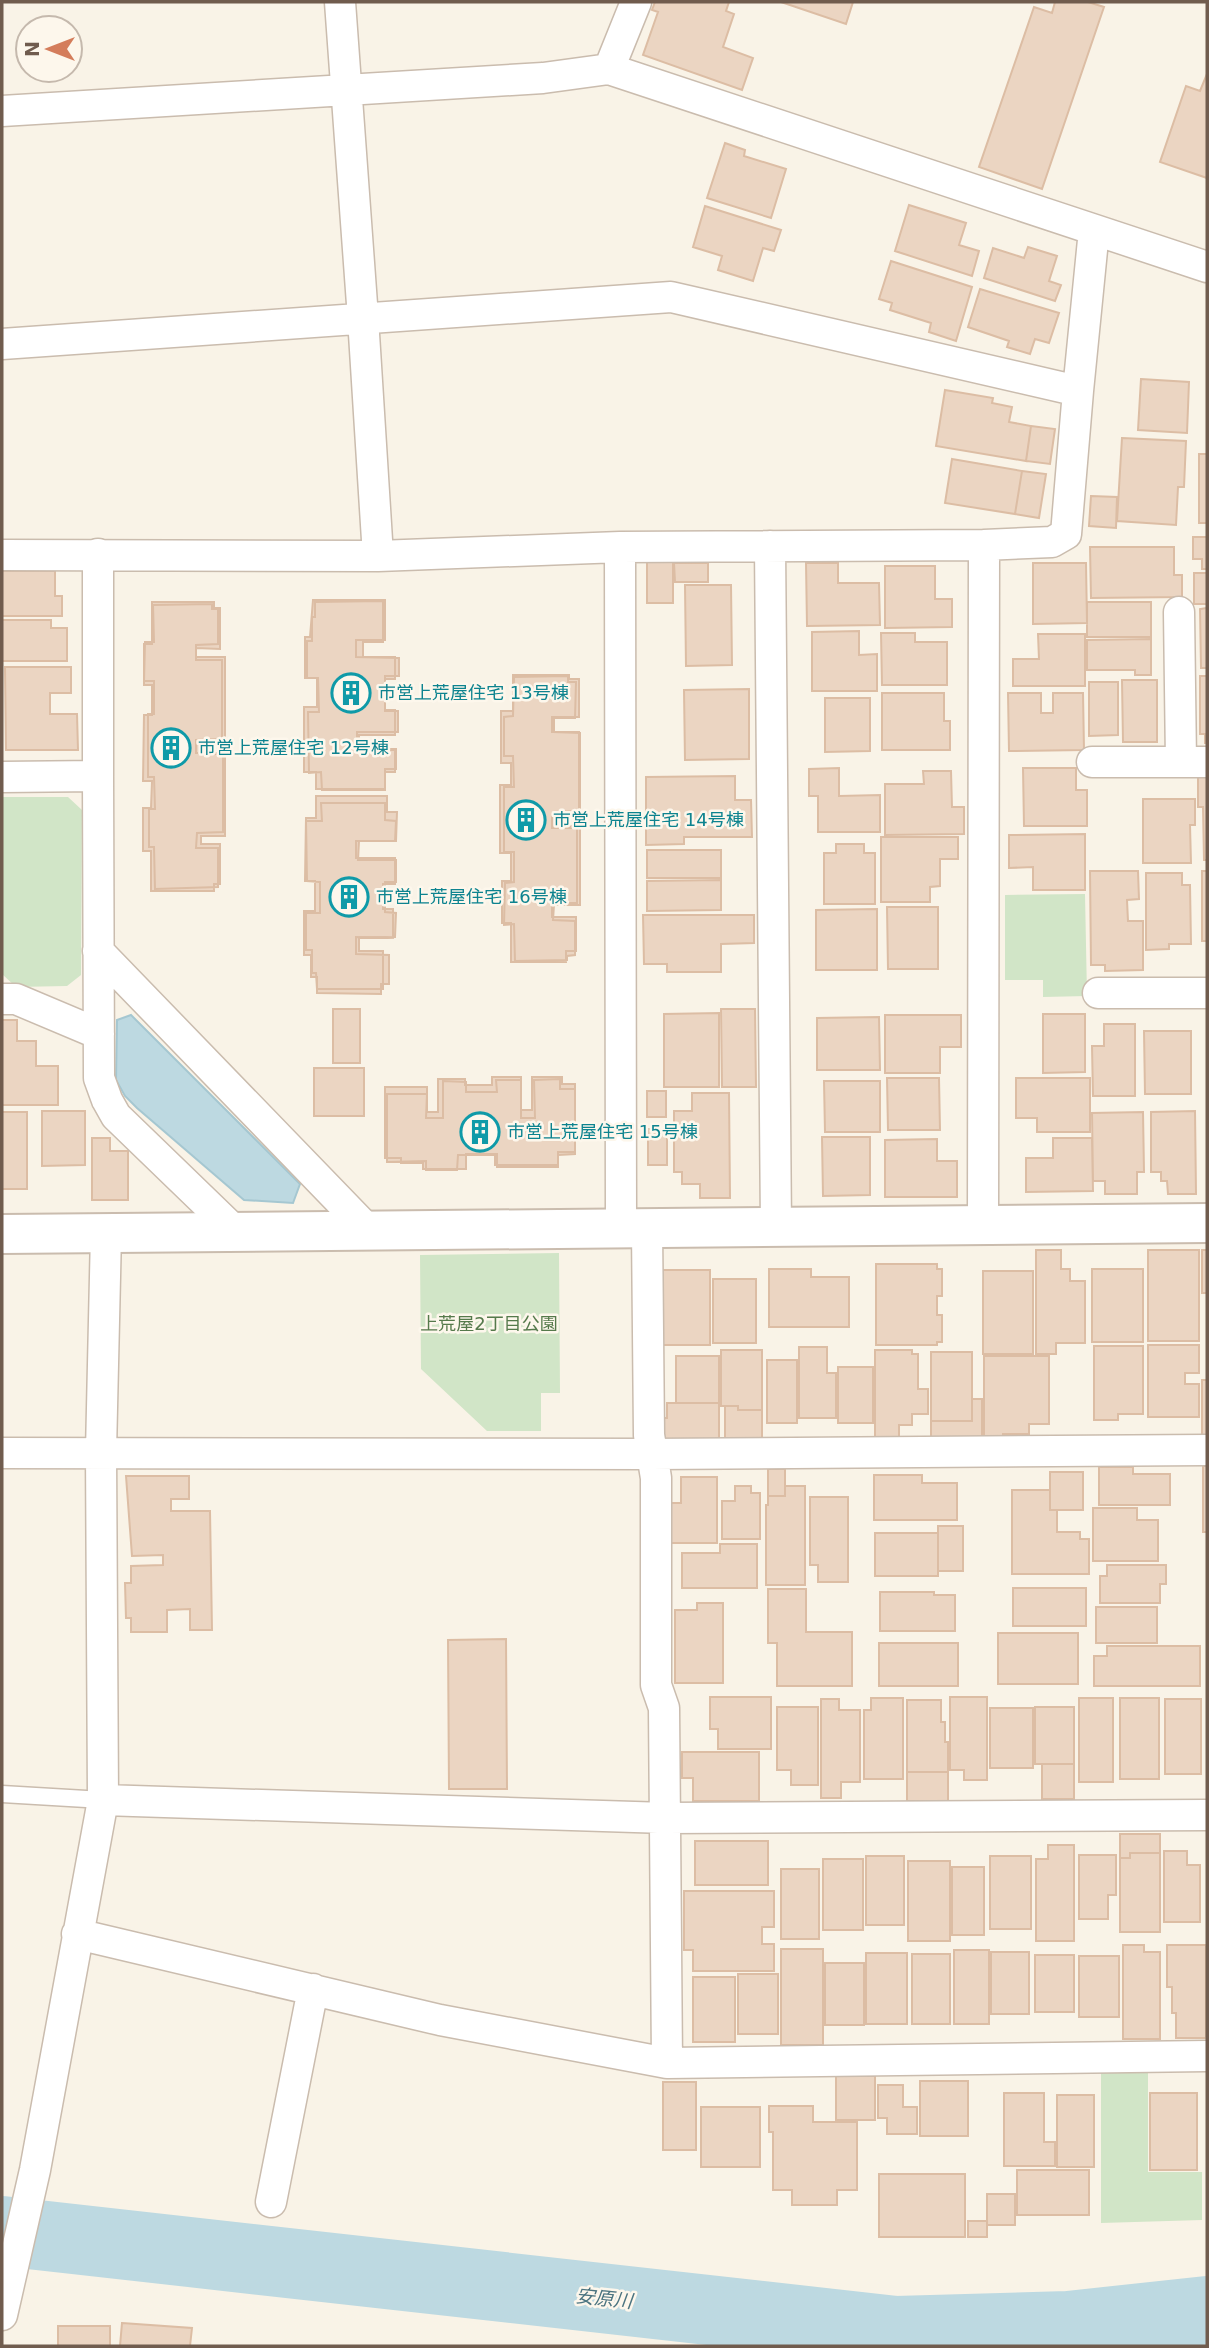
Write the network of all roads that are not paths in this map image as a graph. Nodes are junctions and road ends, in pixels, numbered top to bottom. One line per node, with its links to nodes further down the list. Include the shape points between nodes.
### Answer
1 (340, 2): 4 (street)
2 (636, 2): 3 (street)
3 (609, 69): 4 (street, via 543,78); 6 (street)
4 (346, 89): 5 (street); 8 (street)
5 (2, 111)
6 (1094, 230): 7 (street); 10 (street)
7 (1207, 267)
8 (363, 318): 9 (street); 10 (street, via 671,296); 16 (street)
9 (2, 344)
10 (1077, 391): 11 (street, via 1066,534 1052,542)
11 (984, 545): 12 (street); 28 (street)
12 (770, 546): 13 (street); 29 (street)
13 (620, 547): 16 (street); 30 (street)
14 (97, 554): 15 (street); 16 (street); 20 (street)
15 (2, 555)
16 (378, 556)
17 (1179, 612): 19 (street)
18 (1092, 762): 19 (street)
19 (1194, 762)
20 (98, 776): 21 (street); 22 (street)
21 (2, 777)
22 (97, 951): 26 (street); 31 (street)
23 (1098, 993): 24 (street)
24 (1207, 993)
25 (2, 999): 26 (street, via 16,999)
26 (99, 1034): 32 (street, via 99,1078 116,1116)
27 (1207, 1223): 28 (street)
28 (983, 1225): 29 (street)
29 (776, 1228): 30 (street)
30 (634, 1229): 31 (street); 38 (street)
31 (369, 1231): 32 (street)
32 (236, 1232): 33 (street)
33 (106, 1233): 34 (street); 36 (street)
34 (2, 1234)
35 (1207, 1450): 38 (street)
36 (101, 1452): 37 (street); 38 (street); 40 (street)
37 (2, 1453)
38 (651, 1454): 42 (street, via 656,1478 656,1685 664,1708)
39 (2, 1794): 40 (lane)
40 (103, 1800): 42 (street); 43 (street)
41 (1207, 1815): 42 (street)
42 (666, 1818): 46 (street)
43 (77, 1934): 44 (street); 48 (street, via 33,2179)
44 (313, 1989): 46 (street, via 440,2020); 47 (street)
45 (1207, 2056): 46 (street)
46 (667, 2063)
47 (271, 2202)
48 (2, 2315)

